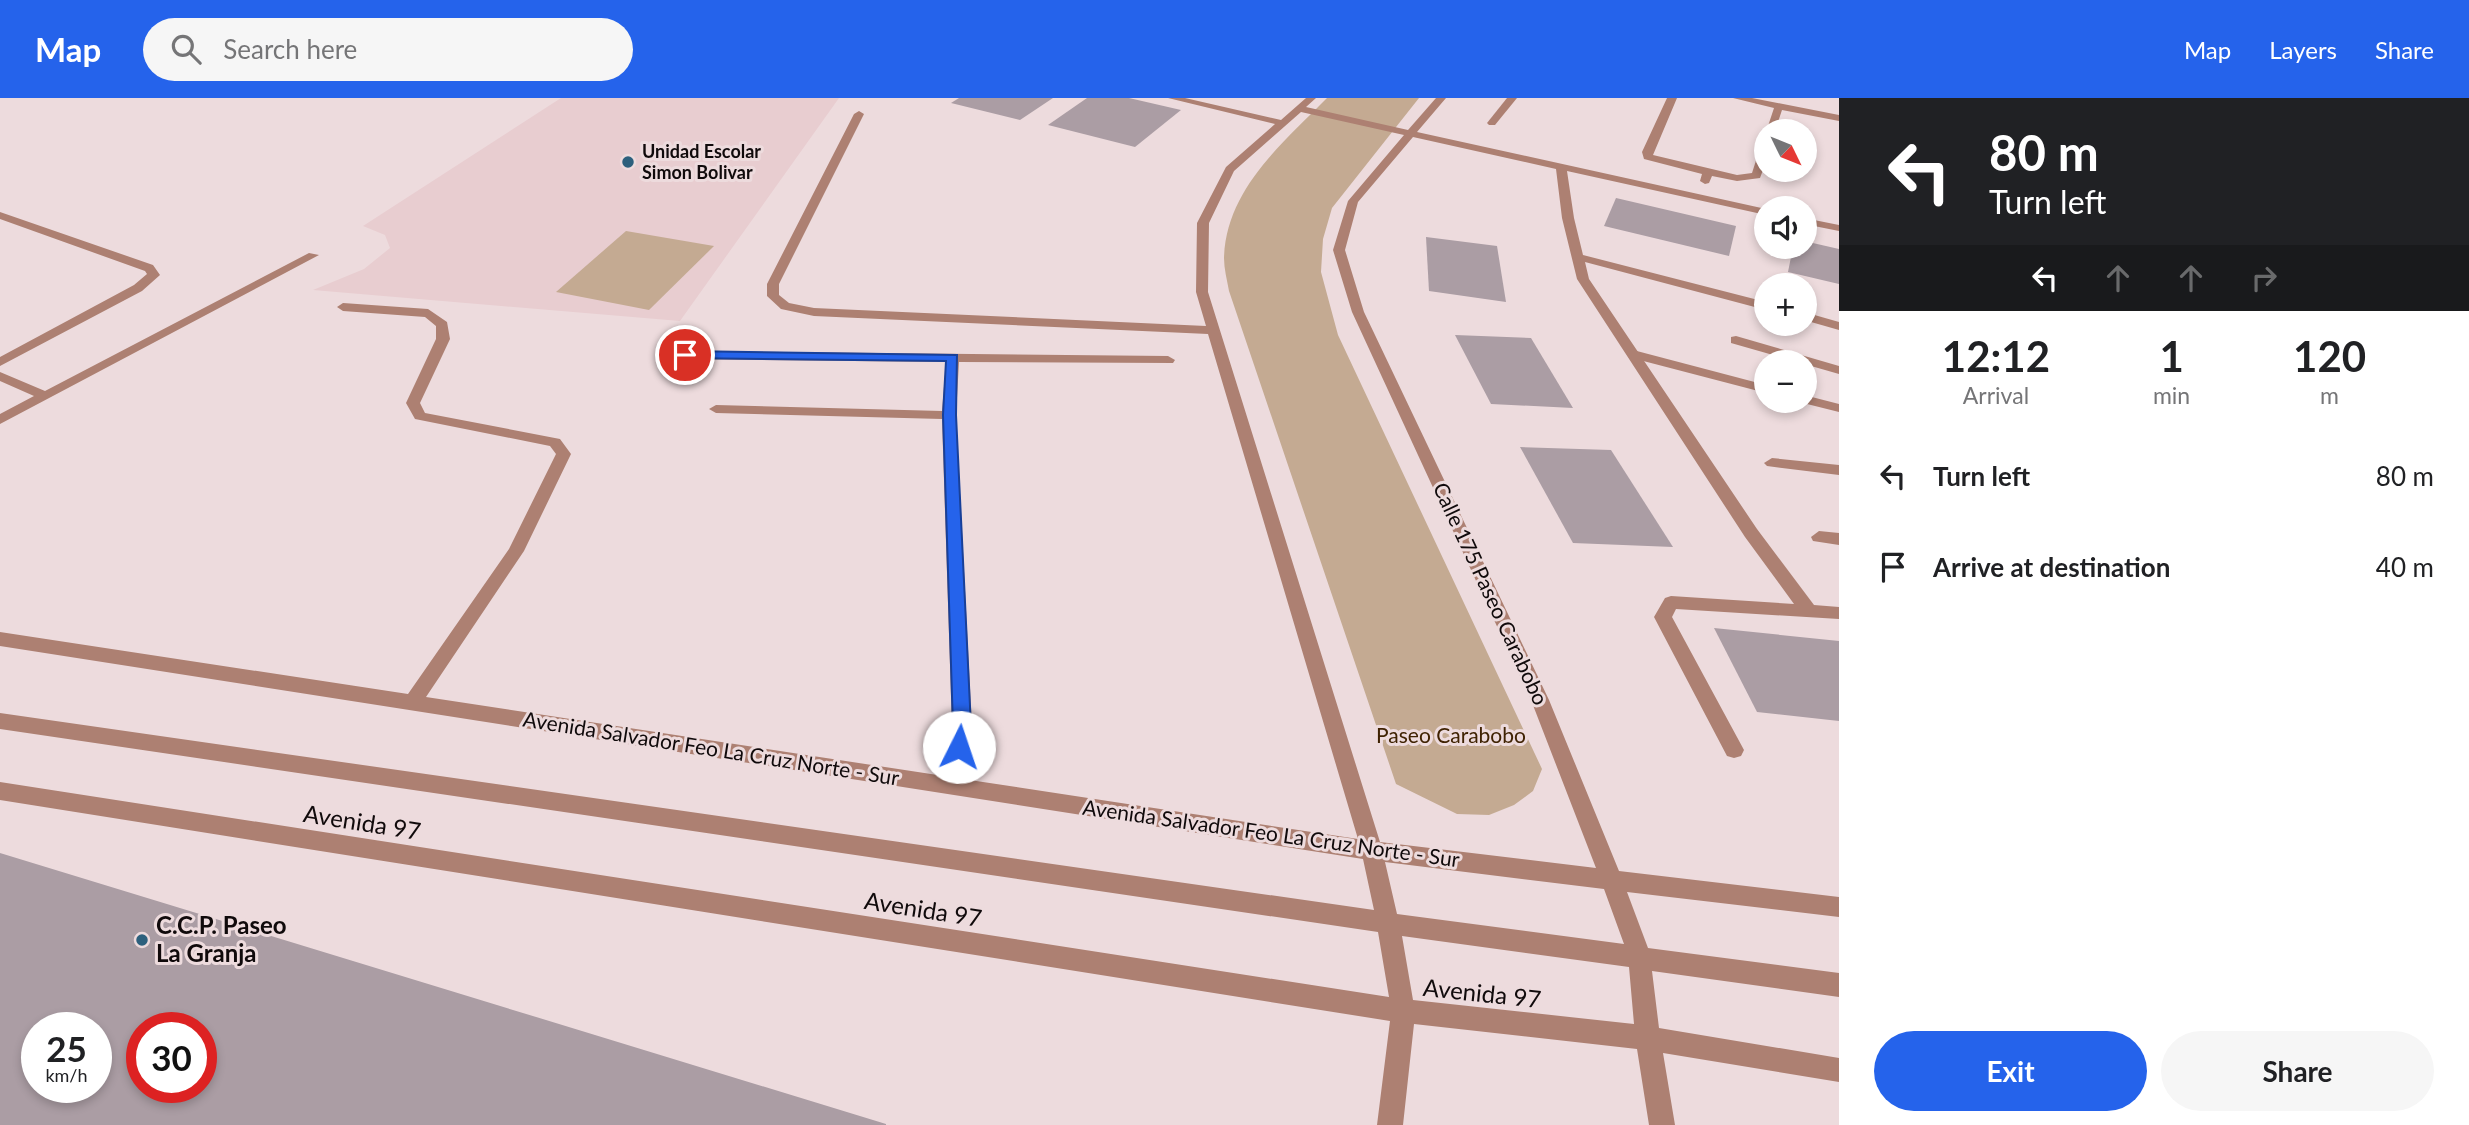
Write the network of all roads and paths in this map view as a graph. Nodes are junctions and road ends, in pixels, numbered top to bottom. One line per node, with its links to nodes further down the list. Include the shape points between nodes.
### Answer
1 (1173, 98): 11 (street)
2 (1441, 98): 13 (street, Calle 175 Paseo Carabobo)
3 (1511, 98): 12 (street)
4 (1672, 98): 15 (street, via 1648,157)
5 (1738, 98): 7 (street)
6 (1305, 103): 11 (street); 13 (street)
7 (1779, 106): 9 (street); 10 (street)
8 (859, 114): 28 (street, via 772,284 773,296 785,306 932,319)
9 (1839, 118)
10 (1774, 119)
11 (1283, 123): 28 (street, via 1230,169 1203,223 1202,292)
12 (1492, 123)
13 (1411, 134): 14 (street); 57 (street, Calle 175 Paseo Carabobo, via 1353,201 1339,250 1358,312 1540,700)
14 (1561, 167): 17 (street); 23 (street)
15 (1707, 173): 16 (street); 17 (street)
16 (1754, 176)
17 (1704, 198): 18 (street)
18 (1754, 209)
19 (0, 215): 34 (street, via 149,268 155,275)
20 (1817, 223): 21 (street)
21 (1839, 228)
22 (313, 255): 38 (street)
23 (1578, 257): 24 (street); 30 (street, via 1583,279)
24 (1754, 303)
25 (343, 307): 51 (street, via 428,313 442,325 443,339 413,403 420,416 555,442 564,454 516,551)
26 (1817, 320): 27 (street)
27 (1839, 326)
28 (1213, 330): 56 (street)
29 (1736, 340): 35 (street)
30 (1633, 354): 37 (street); 48 (street, via 1751,533)
31 (685, 355): 32 (street)
32 (953, 358): 33 (street); 42 (street)
33 (1168, 360)
34 (0, 362)
35 (1839, 370)
36 (0, 376): 38 (street)
37 (1754, 386)
38 (45, 396): 43 (street)
39 (1817, 402): 40 (street)
40 (1839, 408)
41 (716, 409): 42 (street)
42 (949, 415): 54 (street, via 962,727)
43 (0, 420)
44 (1772, 463): 45 (street)
45 (1839, 470)
46 (1819, 537): 47 (street)
47 (1839, 539)
48 (1808, 610): 49 (street); 53 (street, via 1671,602 1667,609 1663,617)
49 (1839, 613)
50 (0, 639): 51 (street, Avenida Salvador Feo La Cruz Norte - Sur)
51 (413, 702): 54 (street, Avenida Salvador Feo La Cruz Norte - Sur)
52 (0, 721): 59 (street)
53 (1734, 750)
54 (952, 786): 56 (street, Avenida Salvador Feo La Cruz Norte - Sur)
55 (0, 791): 62 (street, Avenida 97)
56 (1372, 851): 57 (street, Avenida Salvador Feo La Cruz Norte - Sur); 59 (street)
57 (1611, 878): 58 (street, Avenida Salvador Feo La Cruz Norte - Sur); 60 (street, Calle 175 Paseo Carabobo)
58 (1839, 907)
59 (1388, 923): 60 (street); 62 (street)
60 (1639, 956): 61 (street); 63 (street, Calle 175 Paseo Carabobo)
61 (1839, 985)
62 (1403, 1011): 63 (street, Avenida 97); 65 (street)
63 (1648, 1038): 64 (street, Avenida 97); 66 (street, Calle 175 Paseo Carabobo)
64 (1839, 1070)
65 (1390, 1125)
66 (1662, 1125)

